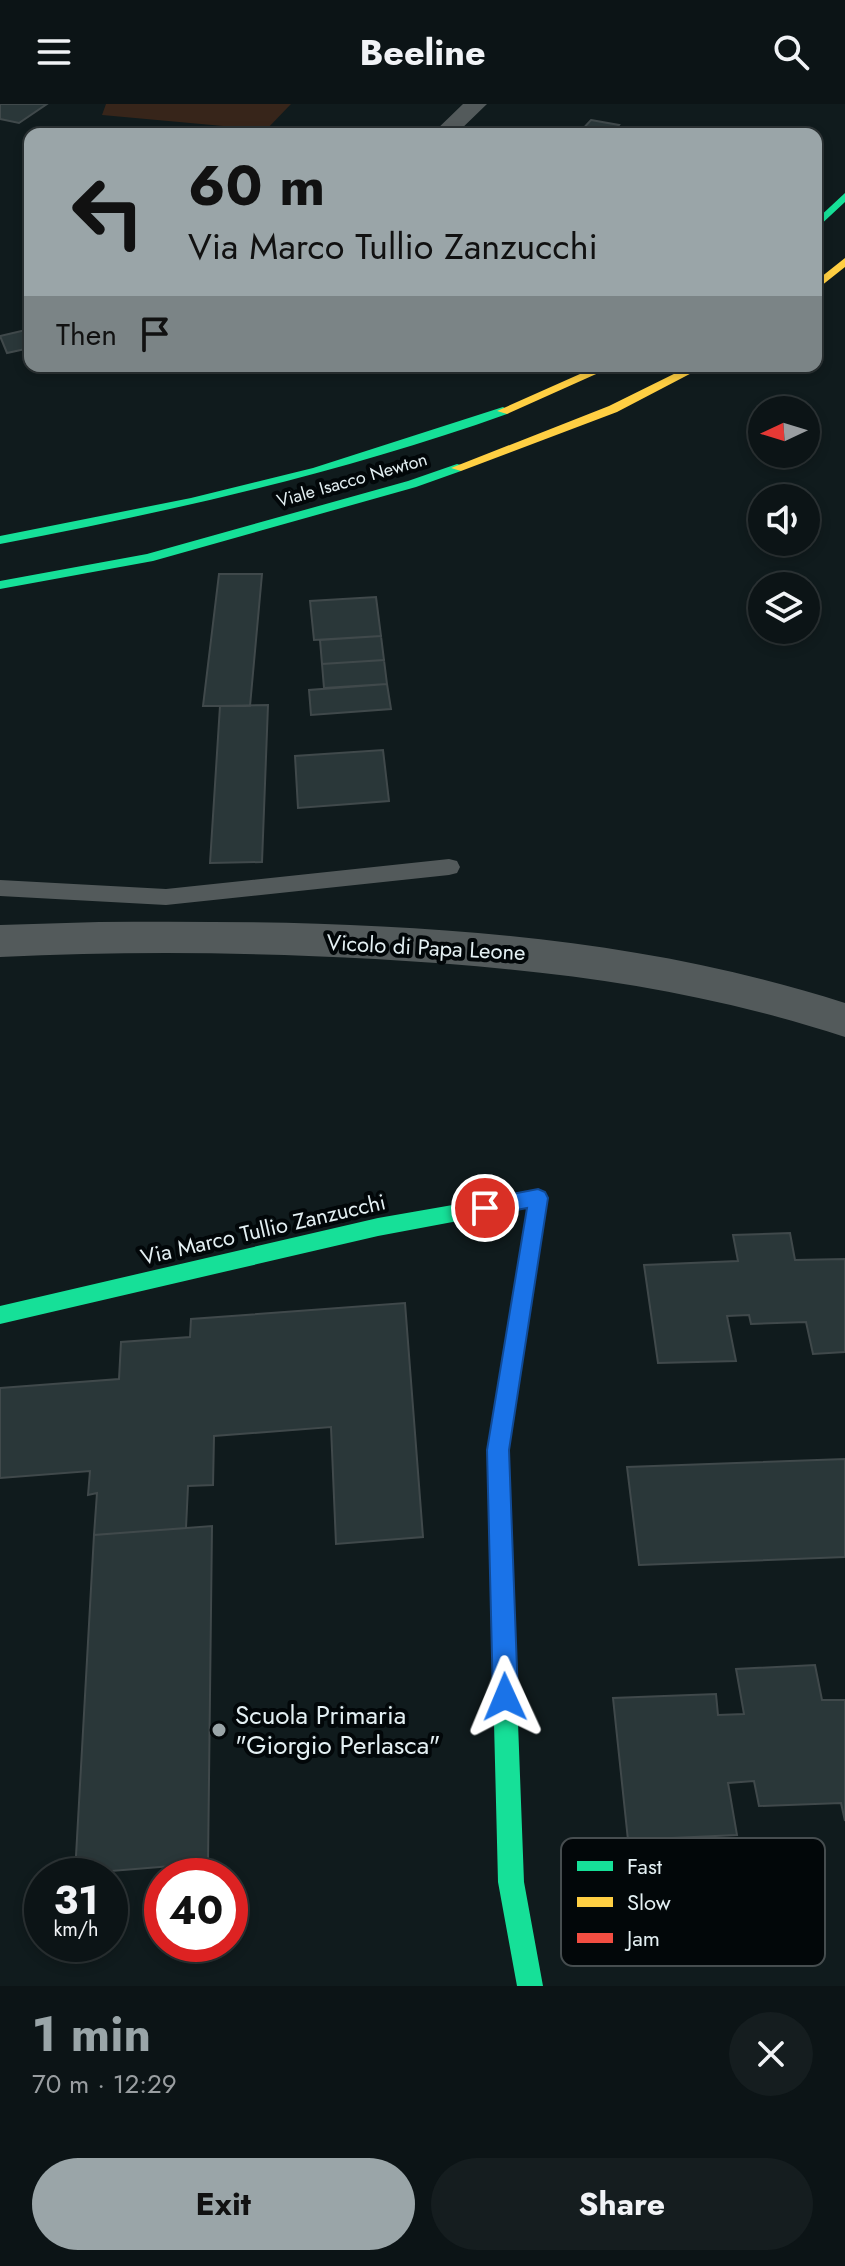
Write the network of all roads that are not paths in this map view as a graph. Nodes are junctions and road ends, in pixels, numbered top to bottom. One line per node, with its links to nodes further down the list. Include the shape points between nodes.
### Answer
1 (476, 104): 2 (street)
2 (450, 128)
3 (845, 196): 4 (main road)
4 (822, 220)
5 (845, 261): 6 (main road)
6 (822, 282)
7 (594, 372): 9 (main road, Viale Isacco Newton, via 438,435)
8 (687, 372): 12 (main road, Viale Isacco Newton, via 613,409 487,459)
9 (222, 494): 10 (main road); 11 (main road, Viale Isacco Newton)
10 (48, 511)
11 (0, 540)
12 (148, 558): 13 (main road, Viale Isacco Newton); 14 (main road)
13 (0, 585)
14 (30, 600)
15 (449, 867): 16 (lane, via 166,897)
16 (0, 888)
17 (0, 941): 18 (street, Vicolo di Papa Leone, via 252,939 540,954 685,974)
18 (845, 1020)
19 (0, 1315): 20 (main road, Via Marco Tullio Zanzucchi, via 378,1227 538,1198 498,1450 511,1882)
20 (530, 1986)

